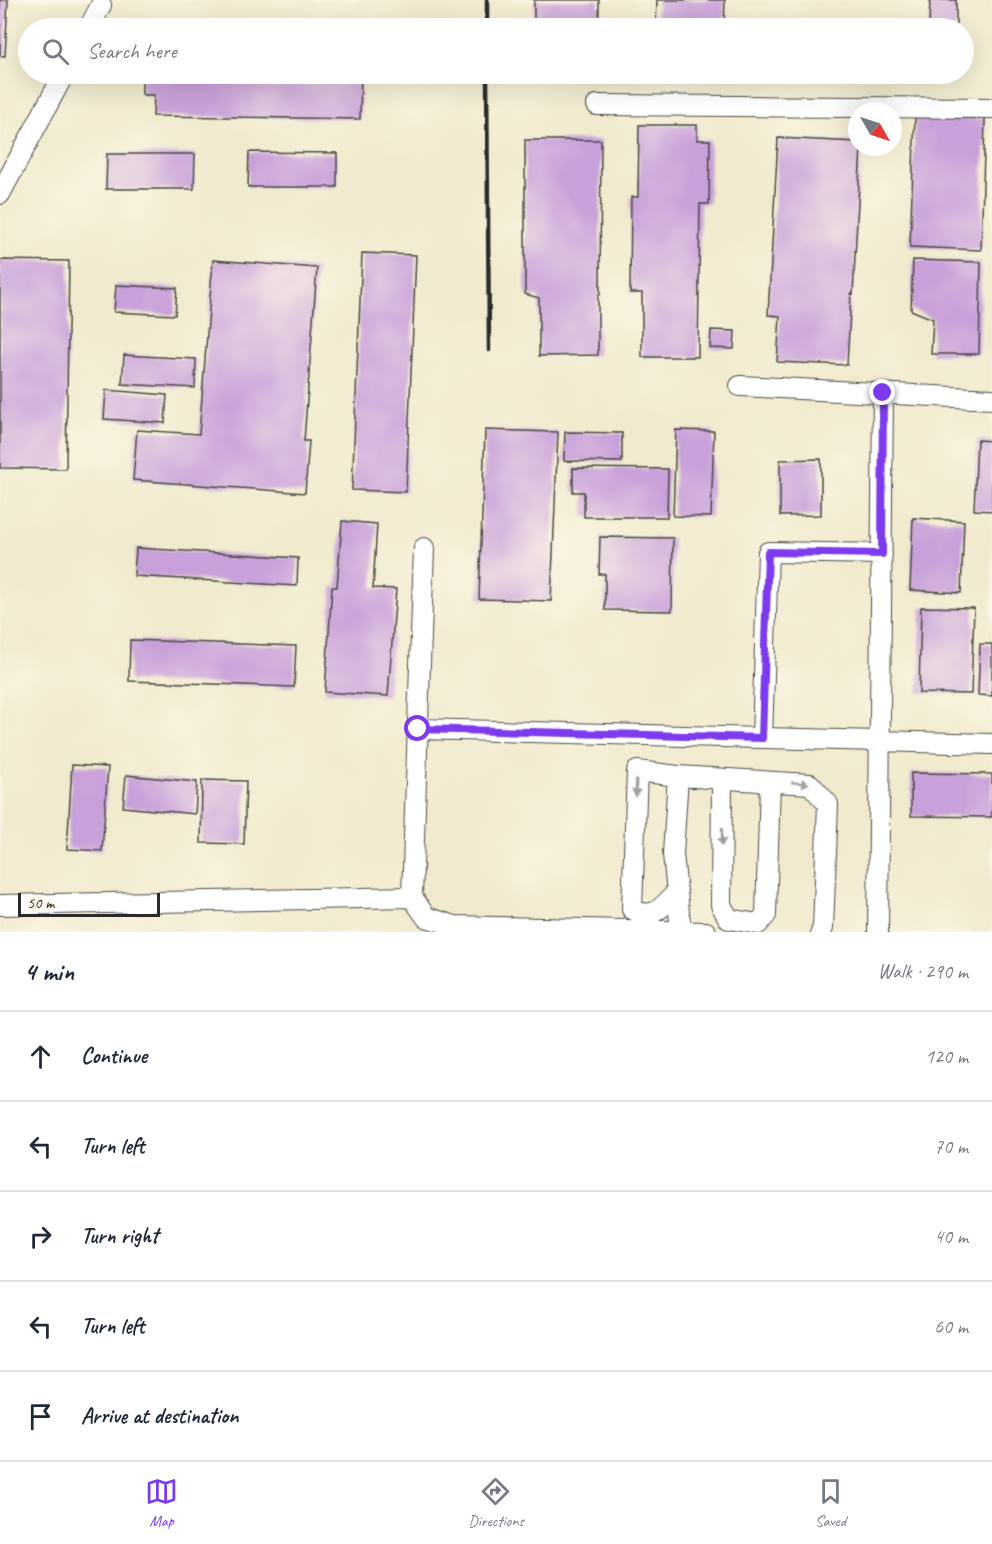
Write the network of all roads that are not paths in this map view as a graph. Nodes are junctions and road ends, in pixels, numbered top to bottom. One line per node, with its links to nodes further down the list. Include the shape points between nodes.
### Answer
1 (101, 5): 2 (lane)
2 (94, 18)
3 (59, 84): 6 (lane)
4 (597, 105): 5 (lane)
5 (992, 108)
6 (0, 194)
7 (740, 386): 8 (lane)
8 (883, 393): 9 (lane); 11 (lane)
9 (992, 399)
10 (424, 548): 12 (lane)
11 (882, 554): 13 (lane, via 768,552); 14 (lane)
12 (418, 729): 13 (lane); 20 (lane)
13 (762, 738): 14 (lane)
14 (880, 741): 15 (lane); 25 (lane)
15 (992, 744)
16 (678, 776): 17 (lane); 19 (lane, via 672,854); 19 (lane, one-way to 19, via 637,771 632,909 652,914)
17 (722, 779): 18 (lane); 18 (lane, one-way to 18, via 721,905 729,919 758,924 766,915)
18 (770, 782): 24 (lane, one-way to 24, via 810,784 828,804)
19 (676, 892): 22 (lane)
20 (412, 897): 21 (lane); 22 (lane, via 426,917 455,926)
21 (0, 905)
22 (681, 931): 23 (lane)
23 (706, 932)
24 (821, 932)
25 (878, 932)

